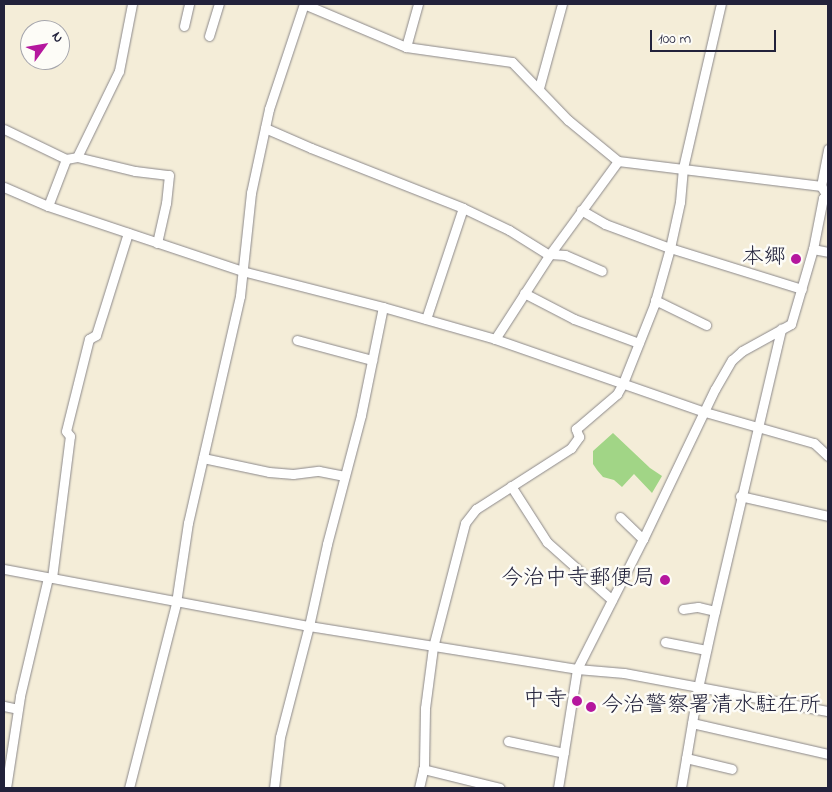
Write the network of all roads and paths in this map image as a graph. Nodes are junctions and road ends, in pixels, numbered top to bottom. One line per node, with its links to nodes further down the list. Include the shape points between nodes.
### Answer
1 (132, 4): 15 (street, via 119,71)
2 (189, 4): 8 (street)
3 (220, 4): 9 (street)
4 (304, 4): 10 (street); 12 (street)
5 (418, 4): 10 (street)
6 (562, 4): 11 (street)
7 (721, 4): 18 (street)
8 (184, 26)
9 (209, 36)
10 (406, 47): 11 (street, via 512,62)
11 (539, 88): 17 (street, via 568,120)
12 (265, 128): 22 (street); 30 (street, via 251,193)
13 (4, 129): 16 (street)
14 (828, 149): 20 (street)
15 (77, 157): 16 (street); 25 (street, via 127,170 169,175)
16 (66, 159): 21 (street)
17 (618, 160): 18 (street); 23 (street)
18 (683, 168): 20 (street); 26 (street)
19 (4, 188): 21 (street)
20 (825, 191): 27 (street)
21 (48, 206): 24 (street)
22 (463, 208): 29 (street); 36 (street)
23 (580, 210): 26 (street, via 605,224); 29 (street)
24 (128, 233): 25 (street); 55 (street, via 96,335 89,339 66,431 70,436)
25 (157, 243): 30 (street)
26 (670, 248): 32 (street); 34 (street)
27 (813, 249): 28 (street); 32 (street)
28 (828, 252)
29 (549, 254): 31 (street, via 565,255); 33 (street)
30 (242, 271): 35 (street); 47 (street, via 240,296)
31 (602, 271)
32 (802, 289): 38 (street, via 791,324)
33 (524, 293): 39 (street); 41 (street, via 574,319)
34 (655, 300): 37 (street); 41 (street)
35 (383, 307): 36 (street); 42 (street)
36 (426, 319): 39 (street)
37 (706, 325)
38 (780, 329): 44 (street, via 732,360); 45 (street)
39 (495, 339): 43 (street)
40 (297, 340): 42 (street)
41 (639, 343): 43 (street)
42 (372, 360): 48 (street, via 362,415)
43 (624, 383): 44 (street); 49 (street, via 617,394 576,429 579,437 571,448)
44 (705, 412): 45 (street); 53 (street)
45 (757, 428): 46 (street, via 814,443); 50 (street)
46 (828, 456)
47 (203, 458): 48 (street, via 269,472 319,471); 57 (street, via 188,523)
48 (345, 476): 60 (street)
49 (511, 486): 56 (street, via 547,542); 62 (street, via 476,508 464,523)
50 (740, 496): 51 (street); 59 (street)
51 (828, 516)
52 (620, 517): 53 (street)
53 (643, 539): 56 (street)
54 (4, 569): 55 (street)
55 (50, 578): 57 (street); 67 (street)
56 (612, 600): 64 (street)
57 (176, 603): 60 (street); 77 (street)
58 (683, 609): 59 (street, via 698,607)
59 (715, 611): 63 (street)
60 (309, 626): 62 (street); 78 (street, via 280,737)
61 (665, 642): 63 (street)
62 (433, 647): 64 (street); 74 (street, via 425,708)
63 (706, 650): 65 (street)
64 (576, 669): 65 (street, via 624,672); 71 (street)
65 (698, 688): 68 (street); 69 (street)
66 (4, 706): 67 (street)
67 (18, 709): 76 (street)
68 (828, 711)
69 (692, 723): 72 (street); 73 (street)
70 (508, 741): 71 (street)
71 (564, 752): 81 (street)
72 (828, 754)
73 (686, 758): 75 (street); 82 (street)
74 (423, 769): 79 (street); 80 (street)
75 (732, 769)
76 (6, 788)
77 (129, 788)
78 (274, 788)
79 (420, 788)
80 (500, 788)
81 (558, 788)
82 (681, 788)

